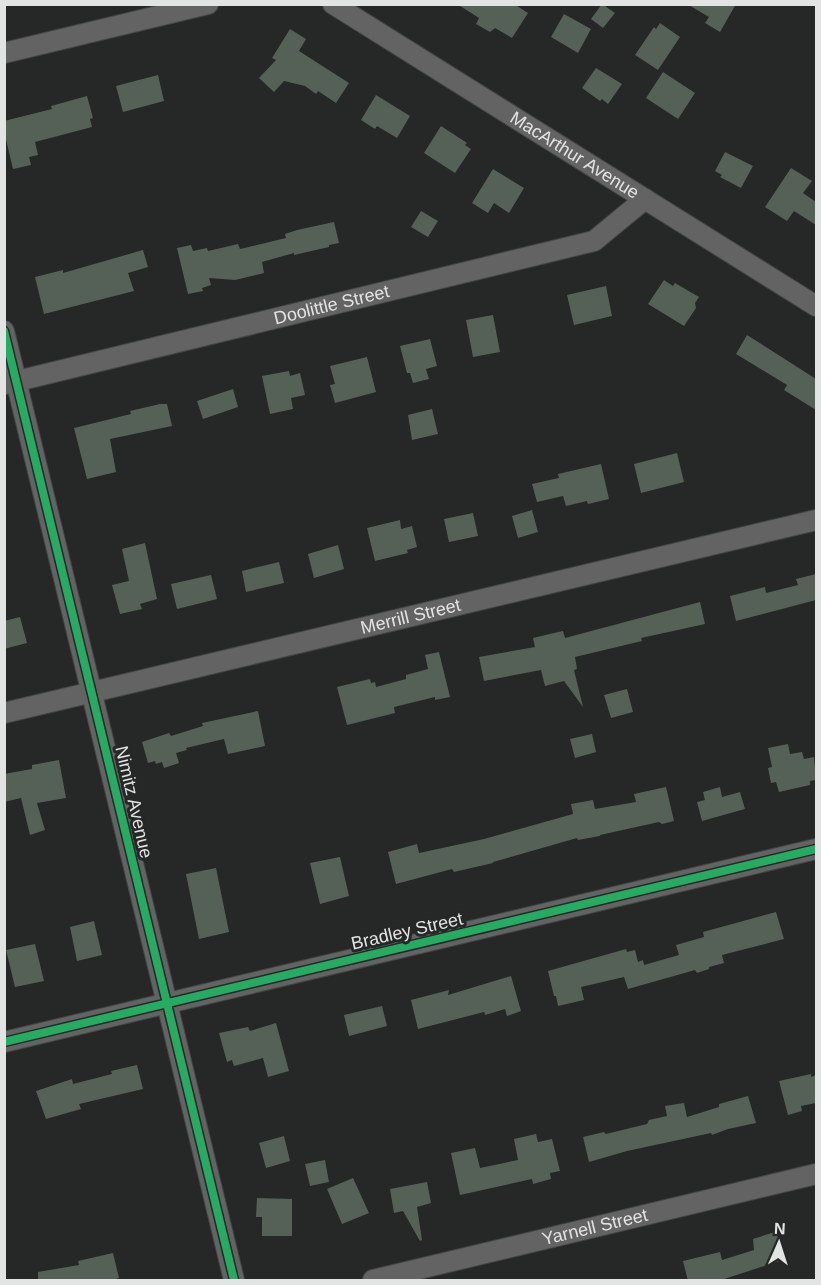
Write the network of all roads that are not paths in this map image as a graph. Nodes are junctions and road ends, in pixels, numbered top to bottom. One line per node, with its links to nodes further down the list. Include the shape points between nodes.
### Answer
1 (208, 4): 3 (street)
2 (333, 4): 4 (street, MacArthur Avenue)
3 (4, 53)
4 (645, 199): 5 (street, MacArthur Avenue); 7 (street, Doolittle Street, via 594,241)
5 (816, 306)
6 (4, 332): 7 (street, Nimitz Avenue)
7 (10, 383): 9 (street, Nimitz Avenue)
8 (816, 520): 9 (street, Merrill Street)
9 (92, 692): 10 (street, Merrill Street); 12 (street, Nimitz Avenue)
10 (4, 713)
11 (816, 849): 12 (street, Bradley Street)
12 (166, 1004): 13 (street, Bradley Street); 15 (street, Nimitz Avenue)
13 (4, 1042)
14 (816, 1174): 16 (street, Yarnell Street)
15 (234, 1281)
16 (373, 1281)

